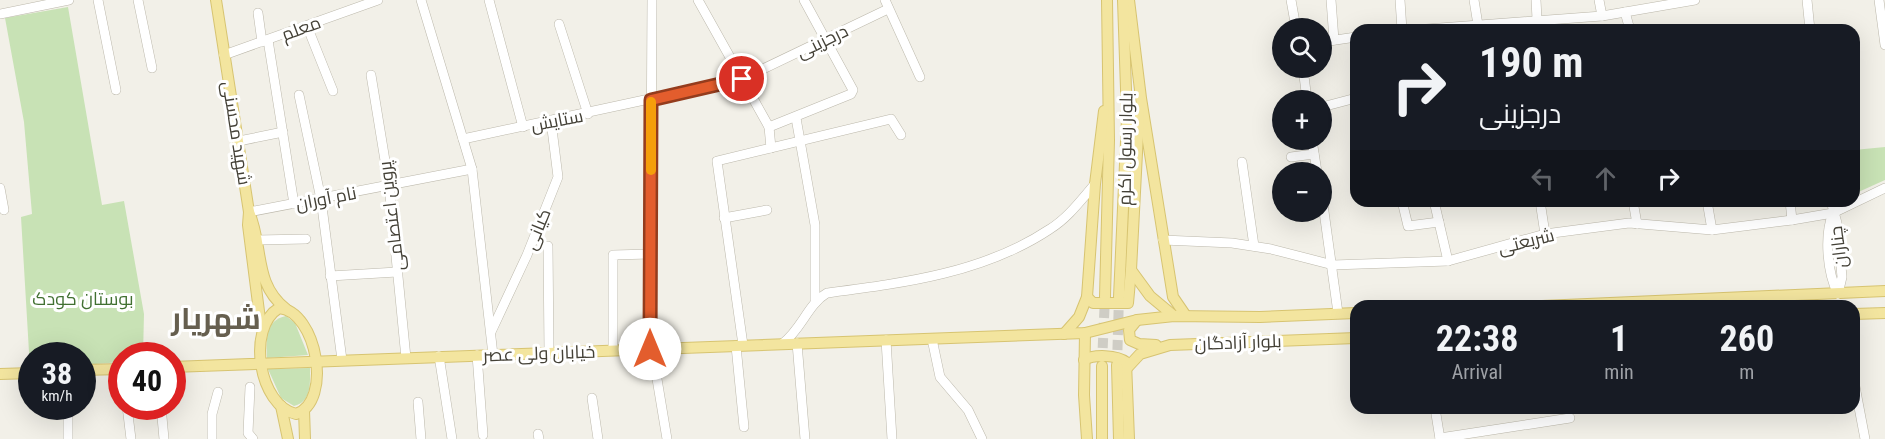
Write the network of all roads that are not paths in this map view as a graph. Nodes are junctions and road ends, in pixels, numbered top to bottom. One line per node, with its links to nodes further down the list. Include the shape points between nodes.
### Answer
1 (69, 0): 23 (street)
2 (98, 0): 50 (street)
3 (138, 0): 46 (street)
4 (216, 0): 45 (main road, شهید محسنی)
5 (378, 0): 38 (street, معلم)
6 (421, 0): 65 (street)
7 (489, 0): 61 (street)
8 (652, 0): 55 (street)
9 (698, 0): 49 (street)
10 (804, 0): 40 (street)
11 (1107, 0): 53 (main road, بلوار رسول اکرم)
12 (1123, 0): 116 (main road, بلوار رسول اکرم, via 1127,119)
13 (1129, 0): 54 (main road)
14 (1291, 0): 30 (street)
15 (1331, 0): 42 (street)
16 (1400, 0): 33 (street)
17 (1474, 0): 34 (street)
18 (1536, 0): 31 (street)
19 (1599, 0): 29 (street)
20 (1695, 0): 25 (street)
21 (1807, 0): 37 (street)
22 (1879, 0): 44 (street)
23 (23, 4): 28 (street)
24 (887, 5): 40 (street, درجزینی); 48 (street)
25 (1642, 5): 26 (street)
26 (1625, 12): 29 (street); 36 (street)
27 (258, 13): 43 (street)
28 (0, 14)
29 (1602, 16): 31 (street)
30 (1294, 18)
31 (1537, 19): 35 (street)
32 (560, 24): 58 (street)
33 (1402, 24)
34 (1478, 24)
35 (1521, 24)
36 (1628, 24)
37 (1809, 24)
38 (307, 26): 43 (street, معلم); 51 (street)
39 (1350, 38): 42 (street)
40 (826, 39): 49 (street, درجزینی); 59 (street, via 852,92)
41 (1332, 40): 42 (street)
42 (1335, 40)
43 (265, 41): 45 (street, معلم); 63 (street)
44 (1885, 45)
45 (224, 56): 66 (main road, شهید محسنی)
46 (152, 68)
47 (371, 75): 76 (street, پروین اعتصامی)
48 (921, 77)
49 (742, 79): 55 (street, درجزینی); 62 (street)
50 (116, 90)
51 (333, 91)
52 (299, 95): 79 (street)
53 (1107, 96): 75 (main road); 115 (main road, بلوار رسول اکرم)
54 (1141, 98): 103 (main road); 109 (main road)
55 (651, 100): 58 (street, ستایش); 106 (street)
56 (1350, 100): 57 (street)
57 (1332, 104)
58 (588, 114): 60 (street, ستایش)
59 (796, 118): 62 (street); 67 (street)
60 (551, 121): 61 (street, ستایش); 128 (street, کیانی, via 558,177)
61 (523, 127): 65 (street, ستایش)
62 (769, 127): 68 (street)
63 (283, 132): 66 (street); 81 (street)
64 (901, 135): 67 (street, via 891,120)
65 (463, 139): 74 (street)
66 (239, 141): 92 (main road, شهید محسنی)
67 (802, 143): 68 (street); 117 (street, via 815,225)
68 (771, 148): 94 (street, via 719,159 716,165)
69 (1313, 150): 70 (street)
70 (1314, 154): 71 (street); 73 (street)
71 (1291, 157)
72 (1242, 162): 105 (street)
73 (1315, 162)
74 (472, 169): 76 (street, نام آوران); 128 (street)
75 (1095, 183): 114 (main road); 117 (street, via 1052,228 1023,244 954,272 827,293)
76 (389, 185): 79 (street, نام آوران); 110 (street, پروین اعتصامی)
77 (0, 188): 90 (street)
78 (1885, 188): 80 (street, شریعتی)
79 (321, 199): 81 (street, نام آوران); 111 (street)
80 (1860, 200)
81 (294, 204): 92 (street, نام آوران)
82 (1403, 207): 97 (street, via 1408,226)
83 (1435, 207): 97 (street)
84 (1541, 207): 100 (street)
85 (1634, 207): 98 (street)
86 (1708, 207): 99 (street)
87 (1791, 207): 95 (street)
88 (1832, 207): 93 (street, چناران)
89 (1845, 207): 93 (street, شریعتی)
90 (4, 210)
91 (767, 210): 94 (street)
92 (249, 212): 102 (main road); 127 (main road)
93 (1833, 213): 95 (street, شریعتی); 113 (street, چناران, via 1842,277)
94 (724, 218): 136 (street)
95 (1792, 220): 99 (street, شریعتی)
96 (1326, 222): 108 (street)
97 (1439, 222): 107 (street)
98 (1637, 224): 99 (street, شریعتی); 100 (street, شریعتی)
99 (1712, 230)
100 (1545, 234): 107 (street, شریعتی)
101 (306, 239): 102 (street)
102 (257, 240): 119 (main road, via 265,284)
103 (1163, 240): 105 (street, شریعتی); 125 (main road, via 1173,297)
104 (548, 246): 140 (street)
105 (1254, 246): 108 (street, شریعتی)
106 (650, 254): 138 (street); 139 (street, via 613,255)
107 (1448, 261): 108 (street, شریعتی)
108 (1333, 265): 120 (street)
109 (1131, 270): 114 (main road, via 1128,303 1094,303); 124 (main road, via 1150,296)
110 (397, 272): 111 (street); 144 (street, پروین اعتصامی)
111 (330, 276): 145 (street)
112 (1885, 291): 113 (main road)
113 (1838, 294): 118 (main road)
114 (1087, 297): 130 (main road, via 1079,317)
115 (1105, 297)
116 (1119, 297)
117 (815, 300): 134 (street, via 803,323)
118 (1690, 300)
119 (286, 309): 127 (main road, via 273,312); 147 (main road, via 304,324)
120 (1338, 313): 121 (main road, بلوار آزادگان); 125 (main road, بلوار آزادگان)
121 (1350, 313)
122 (1885, 313): 123 (main road)
123 (1860, 314)
124 (1174, 316): 125 (main road, بلوار آزادگان); 126 (main road, بلوار آزادگان)
125 (1186, 316)
126 (1137, 320): 129 (main road, بلوار آزادگان); 137 (main road, via 1128,334 1134,343)
127 (261, 330): 148 (main road)
128 (491, 332): 141 (street)
129 (1084, 333): 130 (main road, خیابان ولی عصر); 146 (main road)
130 (1064, 334): 132 (main road, خیابان ولی عصر)
131 (1350, 338): 137 (main road, بلوار آزادگان)
132 (932, 339): 133 (main road, خیابان ولی عصر); 182 (street, via 943,385 968,410)
133 (886, 340): 135 (main road, خیابان ولی عصر); 181 (street)
134 (782, 344): 135 (main road, خیابان ولی عصر); 136 (main road, خیابان ولی عصر)
135 (797, 344): 180 (street)
136 (739, 345): 138 (main road, خیابان ولی عصر); 166 (street)
137 (1170, 345): 151 (main road, بلوار آزادگان, via 1140,354)
138 (651, 349): 139 (main road, خیابان ولی عصر); 179 (street)
139 (614, 350): 140 (main road, خیابان ولی عصر)
140 (549, 352): 141 (main road, خیابان ولی عصر)
141 (493, 354): 142 (main road, خیابان ولی عصر)
142 (477, 355): 143 (main road, خیابان ولی عصر); 167 (street)
143 (439, 356): 144 (main road, خیابان ولی عصر); 177 (street)
144 (406, 358): 145 (main road, خیابان ولی عصر)
145 (342, 360): 147 (main road, خیابان ولی عصر)
146 (1084, 360): 151 (main road, via 1120,358 1126,362); 183 (main road)
147 (316, 361): 148 (main road, خیابان ولی عصر); 159 (main road, via 315,390)
148 (261, 363): 149 (main road, خیابان ولی عصر); 158 (main road)
149 (186, 366)
150 (1102, 366): 184 (main road)
151 (1122, 366): 185 (main road); 186 (main road)
152 (18, 373): 153 (main road)
153 (0, 374)
154 (250, 387): 173 (street, via 248,433)
155 (218, 392): 172 (street, via 212,414)
156 (592, 398): 178 (street)
157 (418, 402): 176 (street)
158 (281, 406): 159 (main road, via 292,413); 174 (main road)
159 (304, 410): 175 (main road)
160 (1860, 413): 188 (street)
161 (1436, 414): 187 (street)
162 (1570, 418): 168 (street)
163 (68, 420): 169 (street)
164 (129, 420): 170 (street)
165 (162, 420): 171 (street)
166 (744, 427)
167 (483, 435)
168 (1496, 435): 187 (street)
169 (68, 439)
170 (131, 439)
171 (164, 439)
172 (212, 439)
173 (253, 439)
174 (288, 439)
175 (304, 439)
176 (421, 439)
177 (452, 439)
178 (598, 439)
179 (664, 439)
180 (805, 439)
181 (892, 439)
182 (982, 439)
183 (1087, 439)
184 (1102, 439)
185 (1119, 439)
186 (1129, 439)
187 (1440, 439)
188 (1865, 439)

